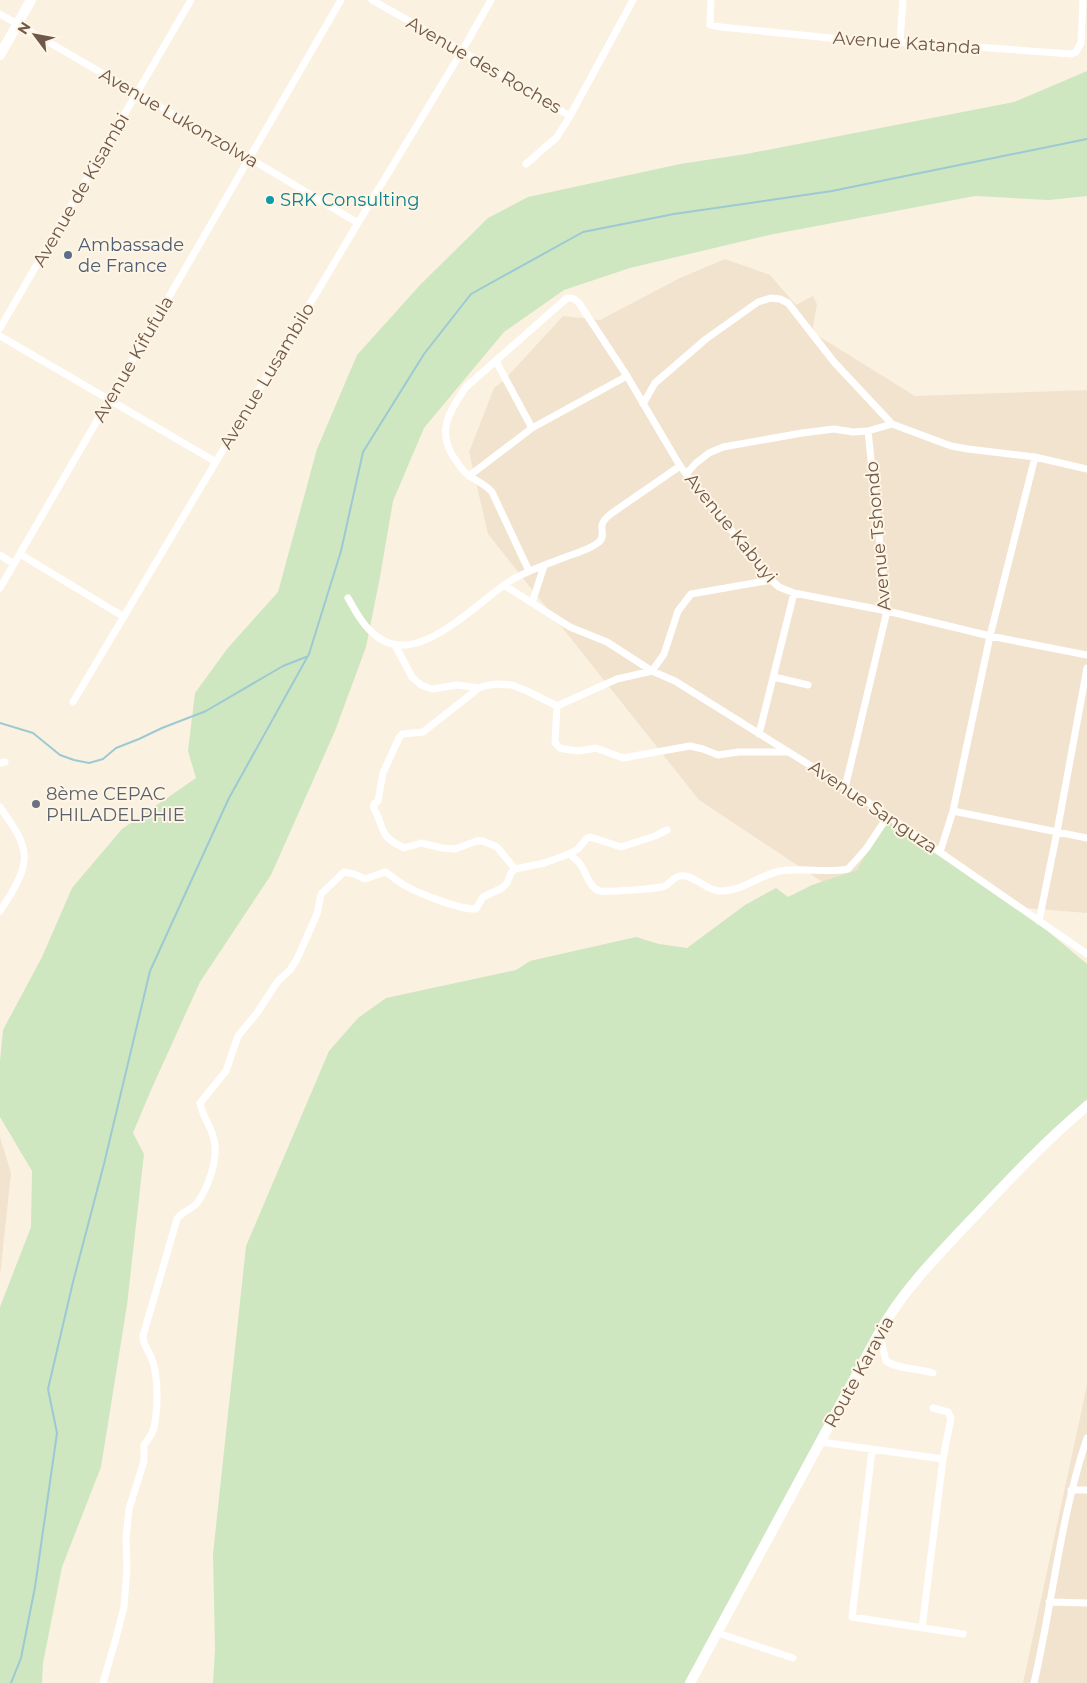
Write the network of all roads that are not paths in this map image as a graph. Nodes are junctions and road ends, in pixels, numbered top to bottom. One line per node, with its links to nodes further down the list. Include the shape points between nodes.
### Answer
1 (31, 0): 11 (street)
2 (191, 0): 15 (street, Avenue de Kisambi)
3 (341, 0): 17 (street, Avenue Kifufula)
4 (372, 0): 13 (street, Avenue des Roches)
5 (491, 0): 13 (street, Avenue Lusambilo)
6 (633, 0): 16 (street)
7 (711, 0): 12 (street, Avenue Katanda, via 710,25)
8 (903, 0): 12 (street)
9 (1083, 0): 12 (street, Avenue Katanda, via 1080,43 1074,54)
10 (0, 14): 11 (street, Avenue Lukonzolwa)
11 (17, 24): 14 (street); 15 (street, Avenue Lukonzolwa)
12 (900, 42)
13 (462, 51): 16 (street, Avenue des Roches); 19 (street, Avenue Lusambilo)
14 (0, 55)
15 (138, 93): 17 (street, Avenue Lukonzolwa); 20 (street, Avenue de Kisambi)
16 (570, 116): 18 (street, via 556,137)
17 (249, 158): 19 (street, Avenue Lukonzolwa); 24 (street, Avenue Kifufula)
18 (526, 164)
19 (358, 223): 30 (street, Avenue Lusambilo)
20 (0, 328)
21 (0, 336): 24 (street)
22 (496, 361): 23 (street, Avenue Kabuyi, via 567,298 579,303); 27 (street); 34 (street, via 466,387 446,423 444,438 450,453)
23 (627, 376): 25 (street, Avenue Kabuyi); 27 (street)
24 (109, 400): 30 (street); 35 (street, Avenue Kifufula)
25 (644, 404): 26 (street, via 655,383 706,339 758,302 770,298 788,303 834,362); 31 (street, Avenue Kabuyi)
26 (892, 424): 28 (street); 29 (street, via 959,448)
27 (532, 428): 34 (street)
28 (868, 430): 33 (street, via 834,429 724,447 709,453); 46 (street, Avenue Tshondo)
29 (1035, 457): 32 (street); 48 (street)
30 (216, 462): 47 (street, Avenue Lusambilo)
31 (680, 466): 33 (street, Avenue Kabuyi); 38 (street, via 612,513 602,525 603,538 600,542)
32 (1087, 469)
33 (686, 474): 40 (street, Avenue Kabuyi)
34 (469, 476): 39 (street, via 485,484 492,492)
35 (20, 554): 37 (street, Avenue Kifufula); 47 (street)
36 (0, 555): 37 (street)
37 (14, 564): 42 (street, Avenue Kifufula)
38 (544, 566): 39 (street); 45 (street)
39 (528, 571): 41 (street)
40 (771, 580): 43 (street, Avenue Kabuyi, via 779,588); 52 (street, via 691,594 678,611 664,654)
41 (504, 585): 45 (street, Avenue Sanguza); 49 (street, via 438,635 422,643)
42 (0, 588)
43 (794, 593): 46 (street, Avenue Kabuyi); 53 (street)
44 (348, 598): 49 (street, via 374,635)
45 (532, 603): 52 (street, Avenue Sanguza, via 570,627 607,642)
46 (887, 611): 48 (street, Avenue Kabuyi); 60 (street, Avenue Tshondo)
47 (124, 617): 56 (street, Avenue Lusambilo)
48 (990, 636): 50 (street, Avenue Kabuyi); 62 (street)
49 (396, 645): 55 (street, via 412,677 421,685 432,689)
50 (1087, 655)
51 (1087, 668): 65 (street)
52 (652, 671): 57 (street, via 617,678); 58 (street, Avenue Sanguza, via 676,681)
53 (774, 677): 54 (street); 58 (street)
54 (808, 684)
55 (479, 688): 57 (street, via 512,685); 69 (street, via 423,732 402,734 383,774 374,809 384,834 404,848 421,843 455,848 483,841 497,847)
56 (73, 702)
57 (558, 706): 59 (street, via 555,743 564,750 596,748 623,758 690,746 718,755)
58 (758, 734): 59 (street, Avenue Sanguza)
59 (788, 752): 60 (street, Avenue Sanguza)
60 (846, 788): 63 (street, Avenue Sanguza)
61 (0, 807): 70 (street, via 19,836 24,864)
62 (953, 811): 65 (street); 67 (street)
63 (888, 816): 67 (street, Avenue Sanguza); 68 (street, via 848,869 777,871 726,890 714,890 681,876 664,886 599,891)
64 (667, 830): 68 (street, via 621,847 588,838)
65 (1057, 832): 66 (street); 71 (street)
66 (1087, 838)
67 (940, 852): 71 (street, Avenue Sanguza)
68 (569, 854): 69 (street)
69 (515, 869): 89 (street, via 507,883 483,897 476,909 421,893 385,872 369,879 348,872 342,874 321,894 317,914 297,959 238,1036 226,1071 202,1100 201,1108 214,1137 216,1153 197,1204 177,1219 143,1336 142,1344 152,1358 157,1377 154,1428 144,1445 144,1461 129,1509 124,1607)
70 (0, 911)
71 (1039, 921): 72 (street, Avenue Sanguza)
72 (1087, 954)
73 (1087, 1106): 74 (street, Route Karavia, via 1033,1155 932,1262 901,1297)
74 (879, 1333): 75 (street, via 886,1361); 78 (street, Route Karavia)
75 (933, 1373)
76 (932, 1408): 80 (street, via 948,1412 951,1418)
77 (1087, 1438): 81 (street)
78 (820, 1442): 79 (street); 86 (street, Route Karavia)
79 (872, 1450): 80 (street); 85 (street, via 852,1617)
80 (943, 1459): 85 (street)
81 (1071, 1490): 82 (street); 83 (street)
82 (1087, 1490)
83 (1049, 1602): 84 (street); 91 (street)
84 (1087, 1604)
85 (922, 1628): 87 (street)
86 (718, 1632): 88 (street); 90 (street, Route Karavia)
87 (963, 1634)
88 (793, 1658)
89 (102, 1683)
90 (690, 1683)
91 (1034, 1683)

